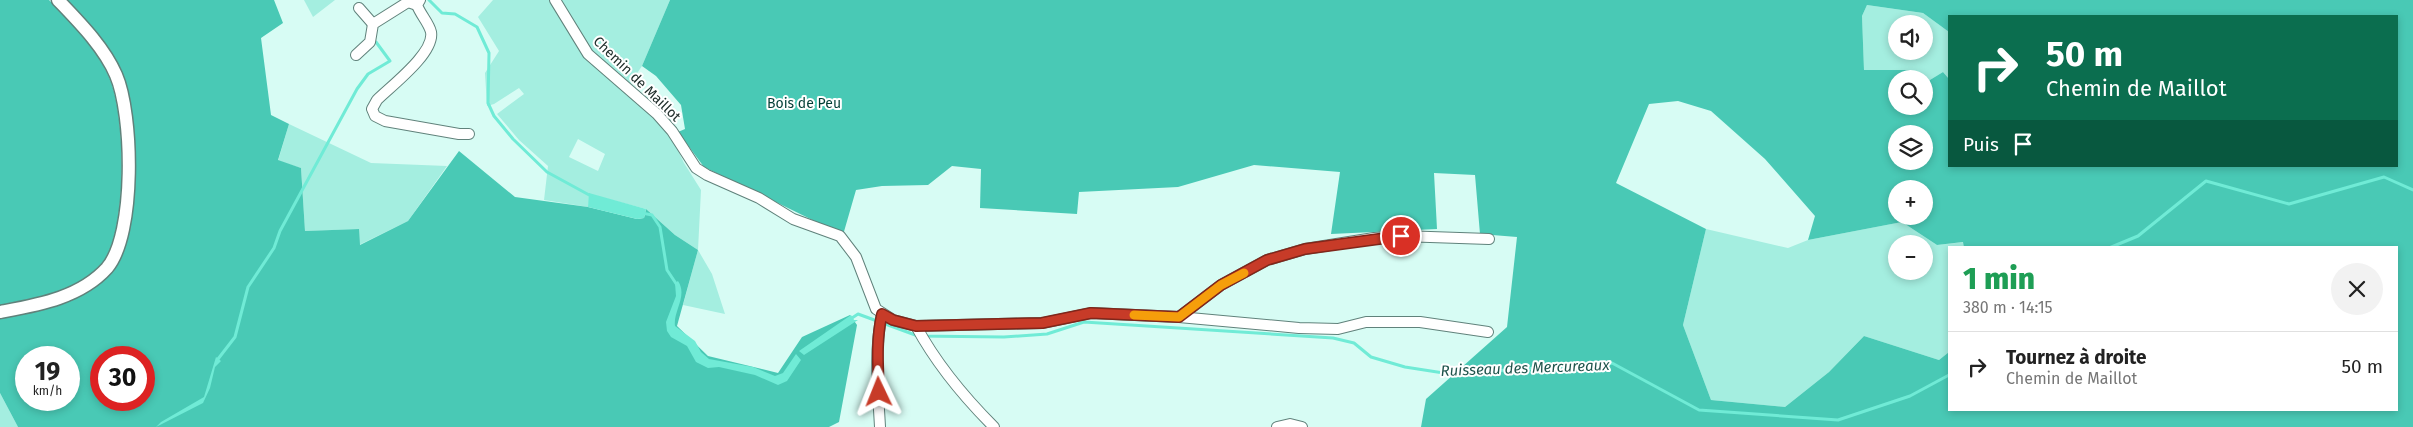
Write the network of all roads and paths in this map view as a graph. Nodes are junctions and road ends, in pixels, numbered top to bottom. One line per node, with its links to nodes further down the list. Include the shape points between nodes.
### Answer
1 (58, 0): 9 (street, via 88,31 116,75 127,124 129,180 121,240 107,268 86,284 50,302)
2 (555, 0): 10 (street, Chemin de Maillot, via 588,54 657,114 696,168 759,198 793,219 840,236 856,257 876,309)
3 (418, 2): 5 (street, via 408,2); 7 (street, via 420,15 431,37 424,53 372,109 375,116 385,121)
4 (359, 8): 5 (street)
5 (373, 24): 6 (street, via 370,42)
6 (356, 54)
7 (469, 134)
8 (1489, 239): 11 (street, via 1401,236 1305,249 1267,260 1221,285)
9 (0, 312)
10 (882, 316): 13 (street); 14 (street, via 877,356)
11 (1179, 317): 12 (street, via 1338,329 1366,322 1420,322); 13 (street, via 1091,313 1042,323)
12 (1488, 332)
13 (920, 333): 15 (street, via 968,402)
14 (880, 427)
15 (994, 427)
16 (1277, 427): 17 (street, via 1290,424)
17 (1302, 427)

